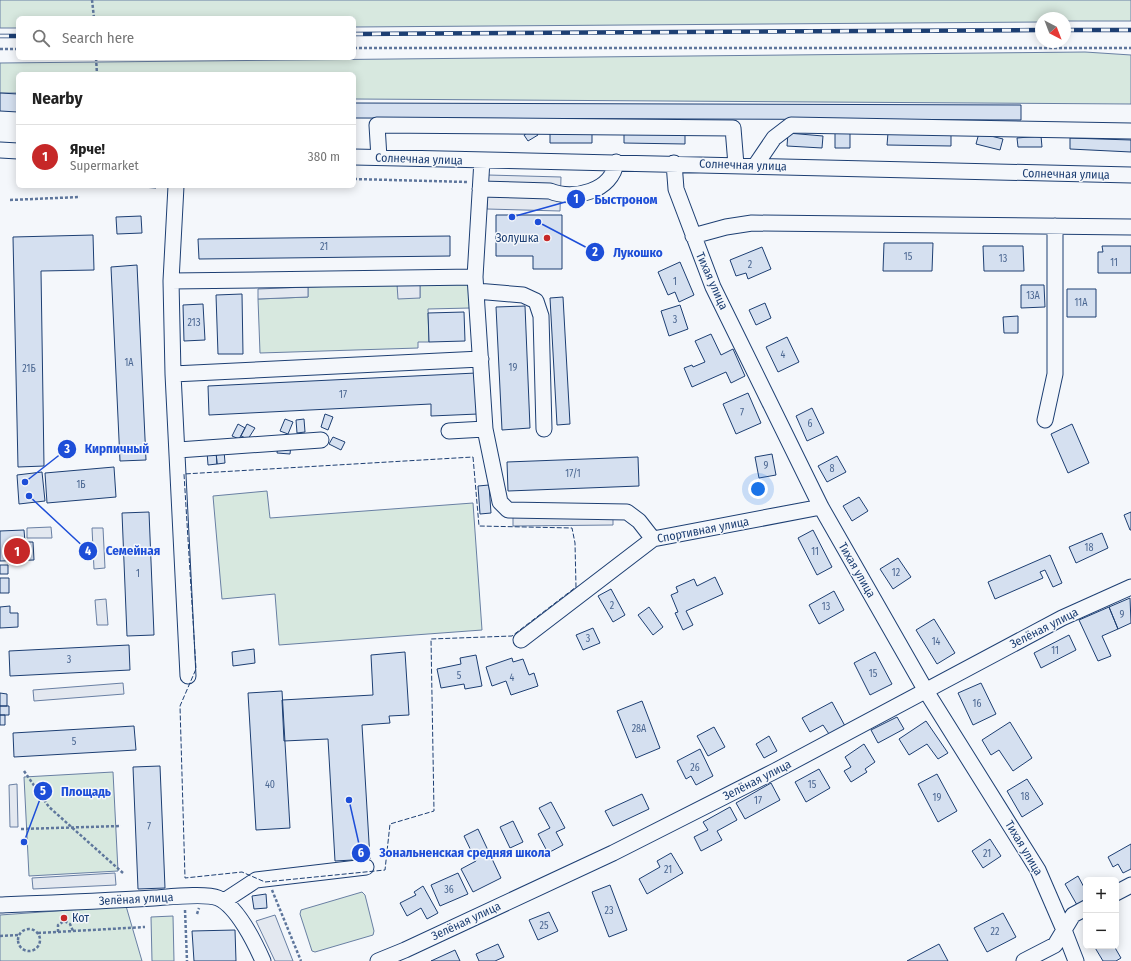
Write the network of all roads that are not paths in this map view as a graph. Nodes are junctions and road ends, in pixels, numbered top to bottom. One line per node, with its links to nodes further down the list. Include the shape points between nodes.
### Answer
1 (1131, 131): 10 (street, via 791,125 774,138)
2 (0, 150): 3 (street)
3 (16, 151)
4 (356, 157): 5 (street, Солнечная улица)
5 (379, 158): 6 (street, Солнечная улица); 9 (street, via 377,125 733,128)
6 (482, 160): 7 (street, Солнечная улица); 12 (street)
7 (616, 162): 8 (street, Солнечная улица); 12 (street, via 615,168 604,183 580,194 560,195 550,191)
8 (674, 163): 9 (street, Солнечная улица); 16 (street, Тихая улица, via 676,189)
9 (736, 165): 10 (street, Солнечная улица)
10 (755, 166): 11 (street, Солнечная улица)
11 (1131, 175)
12 (480, 186): 18 (street)
13 (176, 188): 17 (street)
14 (1055, 226): 15 (street); 16 (street, via 752,222); 21 (street, via 1054,374)
15 (1131, 227)
16 (693, 236): 27 (street, Тихая улица, via 713,287)
17 (171, 281): 18 (street); 20 (street)
18 (476, 284): 19 (street); 23 (street, via 524,295 536,301 541,316)
19 (481, 359): 20 (street); 22 (street)
20 (173, 374): 26 (street)
21 (1045, 420)
22 (485, 429): 24 (street); 28 (street, via 500,502 508,510 627,512 639,521)
23 (544, 429)
24 (449, 431)
25 (321, 440): 26 (street)
26 (178, 450): 31 (street)
27 (821, 507): 28 (street, Спортивная улица); 32 (street, Тихая улица)
28 (653, 539): 30 (street, Спортивная улица)
29 (1131, 587): 32 (street, Зелёная улица, via 1062,618)
30 (521, 640)
31 (188, 676)
32 (926, 691): 39 (street, Тихая улица, via 1038,870); 41 (street, Зелёная улица, via 613,853)
33 (366, 866): 36 (street, via 256,880)
34 (1131, 885): 35 (street)
35 (1119, 891)
36 (224, 901): 37 (street, Зелёная улица, via 216,897 185,896); 40 (street, via 238,916)
37 (0, 906)
38 (1083, 910): 39 (street, via 1073,915)
39 (1064, 930): 42 (street, via 1055,946); 43 (street, Тихая улица)
40 (263, 961)
41 (378, 961)
42 (1024, 961)
43 (1076, 961)

